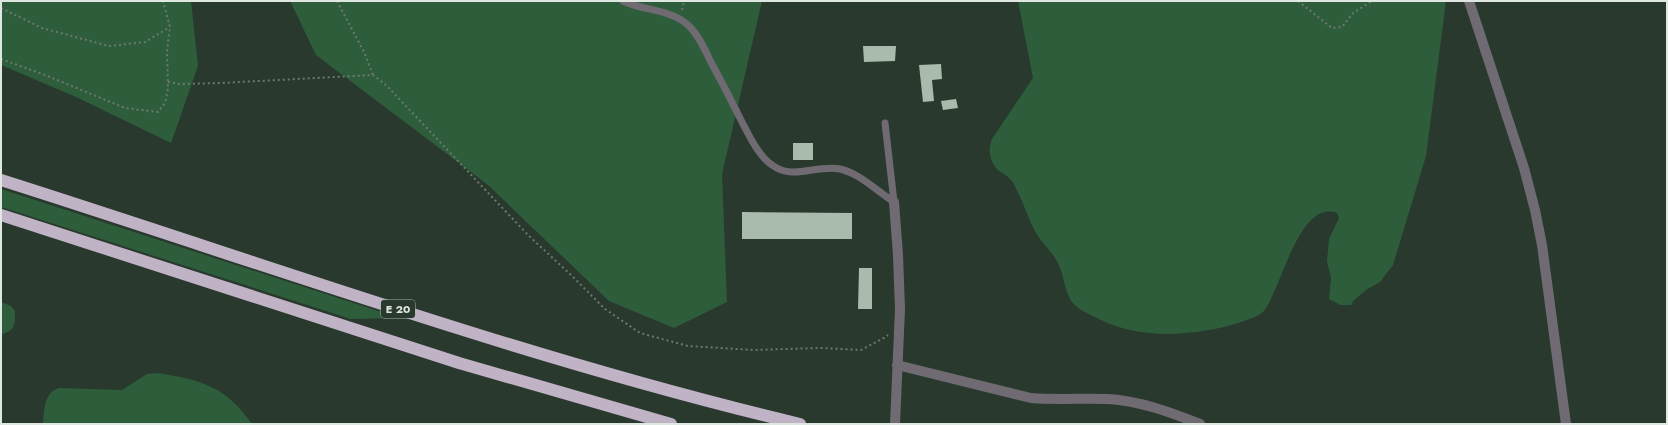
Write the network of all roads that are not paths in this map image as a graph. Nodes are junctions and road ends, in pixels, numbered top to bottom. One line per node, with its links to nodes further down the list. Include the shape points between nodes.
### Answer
1 (623, 1): 5 (lane, via 670,15 688,25 701,43 749,136 762,156 772,165 790,172 840,169 855,175)
2 (1469, 1): 12 (street, via 1524,168 1535,210)
3 (885, 123): 5 (lane)
4 (1, 180): 9 (highway, E 20, via 501,341 637,381)
5 (894, 202): 7 (street, via 898,255)
6 (1, 215): 8 (highway, via 459,363)
7 (897, 365): 10 (street); 11 (street, via 1032,398 1108,399 1135,403)
8 (671, 424)
9 (800, 424)
10 (895, 424)
11 (1200, 424)
12 (1566, 424)

